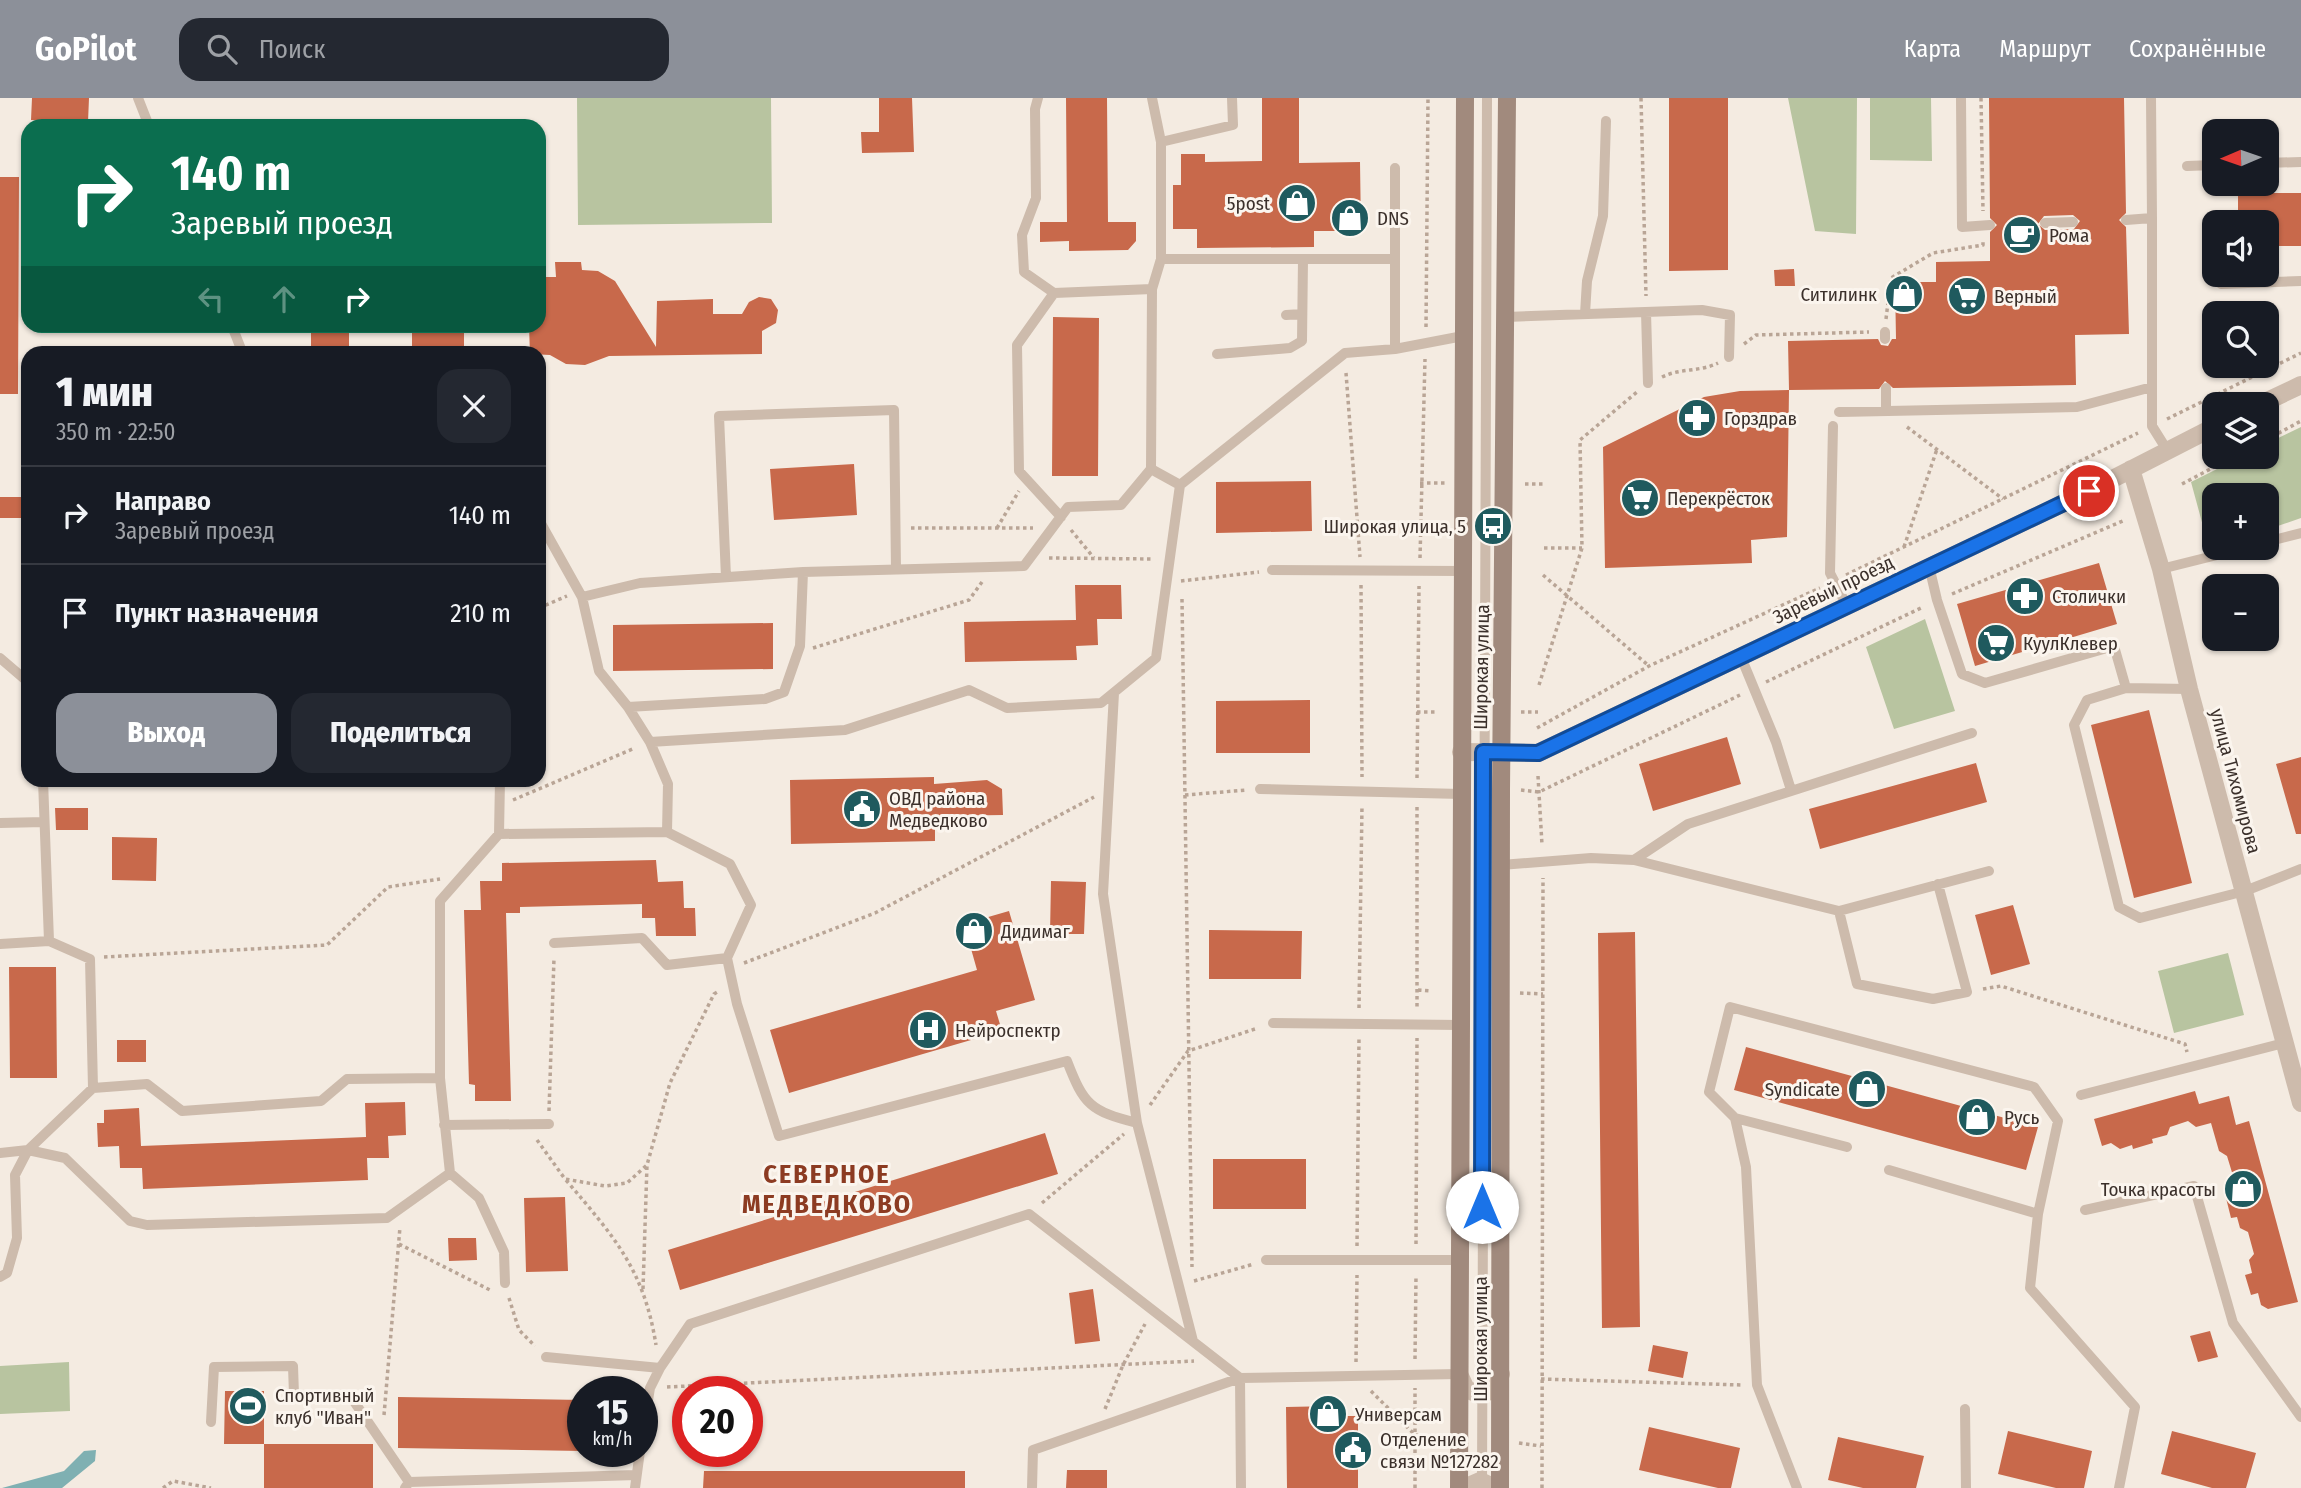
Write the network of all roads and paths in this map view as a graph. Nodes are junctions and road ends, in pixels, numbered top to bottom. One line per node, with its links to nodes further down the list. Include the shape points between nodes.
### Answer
1 (138, 98): 12 (lane)
2 (1038, 98): 31 (lane, via 1036,198 1022,235 1024,272)
3 (1152, 98): 14 (lane)
4 (1233, 98): 14 (lane, via 1233,125)
5 (1465, 98): 38 (main road, Широкая улица)
6 (1487, 98): 123 (lane, Широкая улица)
7 (1507, 98): 36 (main road, Широкая улица)
8 (1641, 98): 32 (path)
9 (1961, 98): 24 (lane, via 1962,227)
10 (1981, 98): 24 (path)
11 (2151, 98): 20 (lane)
12 (146, 119)
13 (1606, 121): 34 (lane, via 1603,216 1587,281)
14 (1161, 142): 25 (lane)
15 (2301, 162): 16 (lane)
16 (2279, 163)
17 (2202, 165): 18 (lane)
18 (2187, 166)
19 (1395, 168): 27 (lane)
20 (2152, 218): 21 (lane); 47 (lane)
21 (2126, 219)
22 (2073, 222): 23 (lane)
23 (2045, 223)
24 (1987, 225): 37 (path, via 1983,246 1933,253 1891,278 1885,336)
25 (1161, 259): 26 (lane); 30 (lane)
26 (1303, 259): 27 (lane); 33 (lane)
27 (1395, 260): 39 (lane)
28 (2301, 281): 29 (lane)
29 (2279, 282)
30 (1152, 289): 31 (lane); 60 (lane)
31 (1054, 292): 63 (lane, via 1017,345 1019,471)
32 (1646, 312): 34 (lane); 43 (lane, via 1702,310 1730,315); 45 (lane)
33 (1303, 314): 35 (lane); 42 (lane, via 1302,341 1290,348)
34 (1585, 314): 36 (lane)
35 (1286, 315)
36 (1506, 317): 123 (main road, Широкая улица)
37 (1756, 335)
38 (1462, 336): 39 (lane); 93 (main road, Широкая улица)
39 (1395, 349): 40 (lane)
40 (1345, 353): 69 (lane); 92 (path)
41 (2301, 353): 54 (path)
42 (1217, 354)
43 (1729, 357)
44 (1709, 367): 45 (path, via 1676,370)
45 (1648, 383): 81 (path, via 1580,440)
46 (2301, 385): 49 (street)
47 (2152, 387): 50 (lane, via 2077,407); 54 (lane)
48 (1886, 388): 50 (lane)
49 (2279, 395)
50 (1886, 411): 51 (lane)
51 (1839, 412)
52 (2301, 421): 57 (path)
53 (1833, 426): 97 (lane, via 1830,573)
54 (2152, 426): 59 (lane); 70 (path)
55 (1912, 431): 58 (path)
56 (2202, 433): 59 (street, Заревый проезд)
57 (2279, 433)
58 (1937, 449): 70 (path); 79 (path)
59 (2167, 450): 62 (street, Заревый проезд)
60 (1152, 469): 69 (lane); 71 (lane, via 1121,505 1068,507)
61 (2211, 469): 68 (path)
62 (2131, 470): 86 (street, Заревый проезд); 90 (street, улица Тихомирова)
63 (1026, 479): 71 (lane); 74 (path)
64 (1420, 483): 65 (path)
65 (1446, 483)
66 (1525, 484): 67 (path)
67 (1544, 484)
68 (2182, 484)
69 (1180, 485): 85 (lane)
70 (2003, 499): 79 (path)
71 (1061, 517): 75 (lane); 83 (path)
72 (2129, 519): 101 (path)
73 (895, 528): 74 (path); 89 (lane); 96 (lane, via 894,410 719,416)
74 (997, 528): 75 (path)
75 (1053, 528): 82 (lane)
76 (546, 533): 98 (lane)
77 (2301, 533): 78 (lane)
78 (2279, 539)
79 (1905, 547): 97 (path)
80 (1544, 548): 81 (path)
81 (1582, 548): 100 (path)
82 (1031, 557): 83 (path); 87 (lane, via 1024,566)
83 (1094, 558): 85 (path)
84 (2202, 559): 90 (lane)
85 (1170, 560): 113 (lane, via 1156,658)
86 (1929, 566): 101 (lane); 103 (street, Заревый проезд)
87 (993, 567): 89 (lane); 104 (path, via 969,600)
88 (1181, 568): 91 (path, via 1181,581)
89 (896, 569): 94 (lane)
90 (2161, 569): 112 (street, улица Тихомирова)
91 (1272, 570): 92 (lane)
92 (1361, 570): 93 (lane); 133 (path)
93 (1462, 570): 122 (main road, Широкая улица)
94 (803, 572): 96 (lane); 104 (lane)
95 (1544, 575): 100 (path)
96 (726, 577): 98 (lane, via 640,583)
97 (1834, 581): 103 (lane); 107 (path)
98 (580, 594): 102 (path); 114 (lane, via 599,671)
99 (1182, 595): 136 (path)
100 (1567, 596): 107 (path); 109 (path)
101 (1937, 600): 110 (path); 111 (lane, via 1962,674 1985,683 2114,646)
102 (546, 606)
103 (1847, 606): 106 (street, Заревый проезд)
104 (798, 653): 114 (lane, via 784,692 765,699)
105 (0, 657): 108 (lane)
106 (1741, 657): 110 (lane); 123 (street, Заревый проезд, via 1538,753)
107 (1649, 666): 119 (path)
108 (21, 676)
109 (1539, 685)
110 (1753, 688): 132 (lane); 134 (path)
111 (2126, 688): 112 (lane); 149 (lane, via 2087,700 2074,724 2119,907 2140,918)
112 (2189, 689): 149 (street, улица Тихомирова)
113 (1114, 693): 121 (lane, via 1101,703 1007,708 969,690 845,730); 130 (lane)
114 (628, 707): 121 (lane)
115 (1417, 712): 116 (path)
116 (1438, 712)
117 (1521, 712): 118 (path)
118 (1538, 712)
119 (1537, 729)
120 (1972, 733): 132 (lane)
121 (650, 742): 125 (path); 140 (lane, via 668,784)
122 (1461, 752): 123 (street, Заревый проезд); 135 (main road, Широкая улица)
123 (1493, 752): 144 (main road, Широкая улица); 210 (lane, Широкая улица)
124 (1538, 776): 134 (path)
125 (546, 786)
126 (43, 787): 138 (lane)
127 (500, 787): 137 (lane)
128 (544, 787): 137 (path)
129 (1260, 789): 133 (lane); 136 (path)
130 (1107, 790): 155 (path, via 876,913); 172 (lane, via 1103,894)
131 (1519, 790): 134 (path)
132 (1791, 790): 142 (lane, via 1688,824)
133 (1363, 792): 135 (lane); 163 (path)
134 (1539, 792): 143 (path)
135 (1461, 794): 164 (main road, Широкая улица)
136 (1185, 795): 191 (path)
137 (499, 806): 141 (lane)
138 (44, 822): 139 (lane); 151 (lane)
139 (0, 823)
140 (667, 832): 141 (lane); 155 (lane, via 730,864 751,905)
141 (499, 834): 147 (lane)
142 (1634, 860): 143 (lane); 150 (lane)
143 (1543, 862): 144 (lane); 161 (path)
144 (1501, 865): 203 (main road, Широкая улица)
145 (2301, 869): 149 (lane)
146 (1989, 871): 148 (lane)
147 (462, 875): 154 (path, via 388,887 327,944); 167 (lane, via 440,901)
148 (1938, 884): 150 (lane); 159 (lane)
149 (2245, 891): 165 (street, улица Тихомирова)
150 (1839, 911): 159 (lane, via 1857,984 1933,999)
151 (49, 941): 153 (lane); 154 (lane)
152 (554, 943): 155 (lane, via 642,938 667,965); 173 (path)
153 (0, 944)
154 (90, 959): 168 (lane)
155 (728, 963): 156 (lane)
156 (732, 982): 172 (lane, via 779,1136 1067,1060 1080,1096 1109,1116); 179 (path, via 714,993 670,1083)
157 (1418, 990): 158 (path)
158 (1431, 991)
159 (1967, 992): 166 (path, via 2001,986 2185,1044)
160 (1518, 993): 161 (path)
161 (1543, 994): 207 (path)
162 (1273, 1023): 163 (lane)
163 (1359, 1024): 164 (lane); 187 (path)
164 (1460, 1025): 188 (main road, Широкая улица)
165 (2284, 1043): 166 (lane); 170 (street, улица Тихомирова)
166 (2192, 1067): 169 (lane)
167 (440, 1078): 168 (lane, via 347,1079 321,1101 182,1111 147,1084); 174 (lane)
168 (93, 1088): 177 (lane)
169 (2081, 1095)
170 (2301, 1104)
171 (1735, 1118): 176 (lane); 185 (lane, via 1709,1092 1730,1007 2034,1087 2058,1121); 208 (lane, via 1746,1167)
172 (1137, 1123): 197 (lane)
173 (549, 1124): 175 (lane)
174 (444, 1125): 175 (lane); 181 (lane)
175 (527, 1125): 182 (path)
176 (1847, 1147)
177 (28, 1150): 178 (lane); 183 (lane, via 65,1158 130,1221 147,1225 387,1218); 190 (lane, via 15,1175 17,1238 7,1273)
178 (0, 1153)
179 (647, 1165): 182 (path, via 627,1183 605,1186); 193 (path)
180 (1889, 1170): 185 (lane)
181 (450, 1173): 183 (lane); 192 (lane, via 480,1198 504,1252)
182 (565, 1179): 193 (path, via 620,1244)
183 (401, 1208): 186 (path)
184 (2085, 1210): 212 (lane, via 2194,1186 2233,1323)
185 (2038, 1214): 233 (lane, via 2030,1288 2135,1407)
186 (398, 1244): 195 (path); 216 (path)
187 (1357, 1260): 188 (lane); 189 (lane); 204 (path)
188 (1459, 1260): 202 (main road, Широкая улица)
189 (1266, 1261): 191 (path)
190 (0, 1277)
191 (1192, 1281): 194 (path)
192 (505, 1283): 195 (path)
193 (643, 1291): 201 (path, via 650,1306)
194 (1192, 1293)
195 (510, 1300): 198 (path, via 519,1330)
196 (1153, 1310): 197 (lane); 200 (path); 201 (lane, via 1029,1214 690,1324)
197 (1193, 1341): 199 (lane)
198 (546, 1357): 201 (lane)
199 (1217, 1360): 200 (path); 206 (lane)
200 (1123, 1365): 209 (path); 214 (path)
201 (660, 1368): 205 (lane)
202 (1460, 1374): 204 (lane); 210 (street, via 1466,1389); 228 (main road, Широкая улица)
203 (1501, 1374): 210 (street, via 1495,1389); 229 (main road, Широкая улица)
204 (1356, 1375): 206 (lane); 215 (path, via 1415,1435)
205 (656, 1376)
206 (1240, 1378): 214 (lane); 227 (lane)
207 (1541, 1379): 208 (path); 218 (path)
208 (1757, 1385): 231 (lane)
209 (658, 1388)
210 (1482, 1395): 222 (lane, Широкая улица)
211 (1965, 1409): 232 (lane)
212 (2301, 1417)
213 (211, 1422): 216 (lane, via 214,1367 293,1366 294,1395 351,1397)
214 (1098, 1427): 226 (lane, via 1032,1450)
215 (1445, 1437)
216 (381, 1442): 221 (lane)
217 (1519, 1443): 218 (path)
218 (1541, 1446): 230 (path)
219 (637, 1467): 220 (lane)
220 (636, 1475): 221 (lane); 225 (lane)
221 (407, 1485)
222 (1481, 1486)
223 (163, 1488): 224 (path, via 173,1481)
224 (211, 1488)
225 (635, 1488)
226 (1032, 1488)
227 (1241, 1488)
228 (1459, 1488)
229 (1500, 1488)
230 (1542, 1488)
231 (1797, 1488)
232 (1966, 1488)
233 (2119, 1488)

